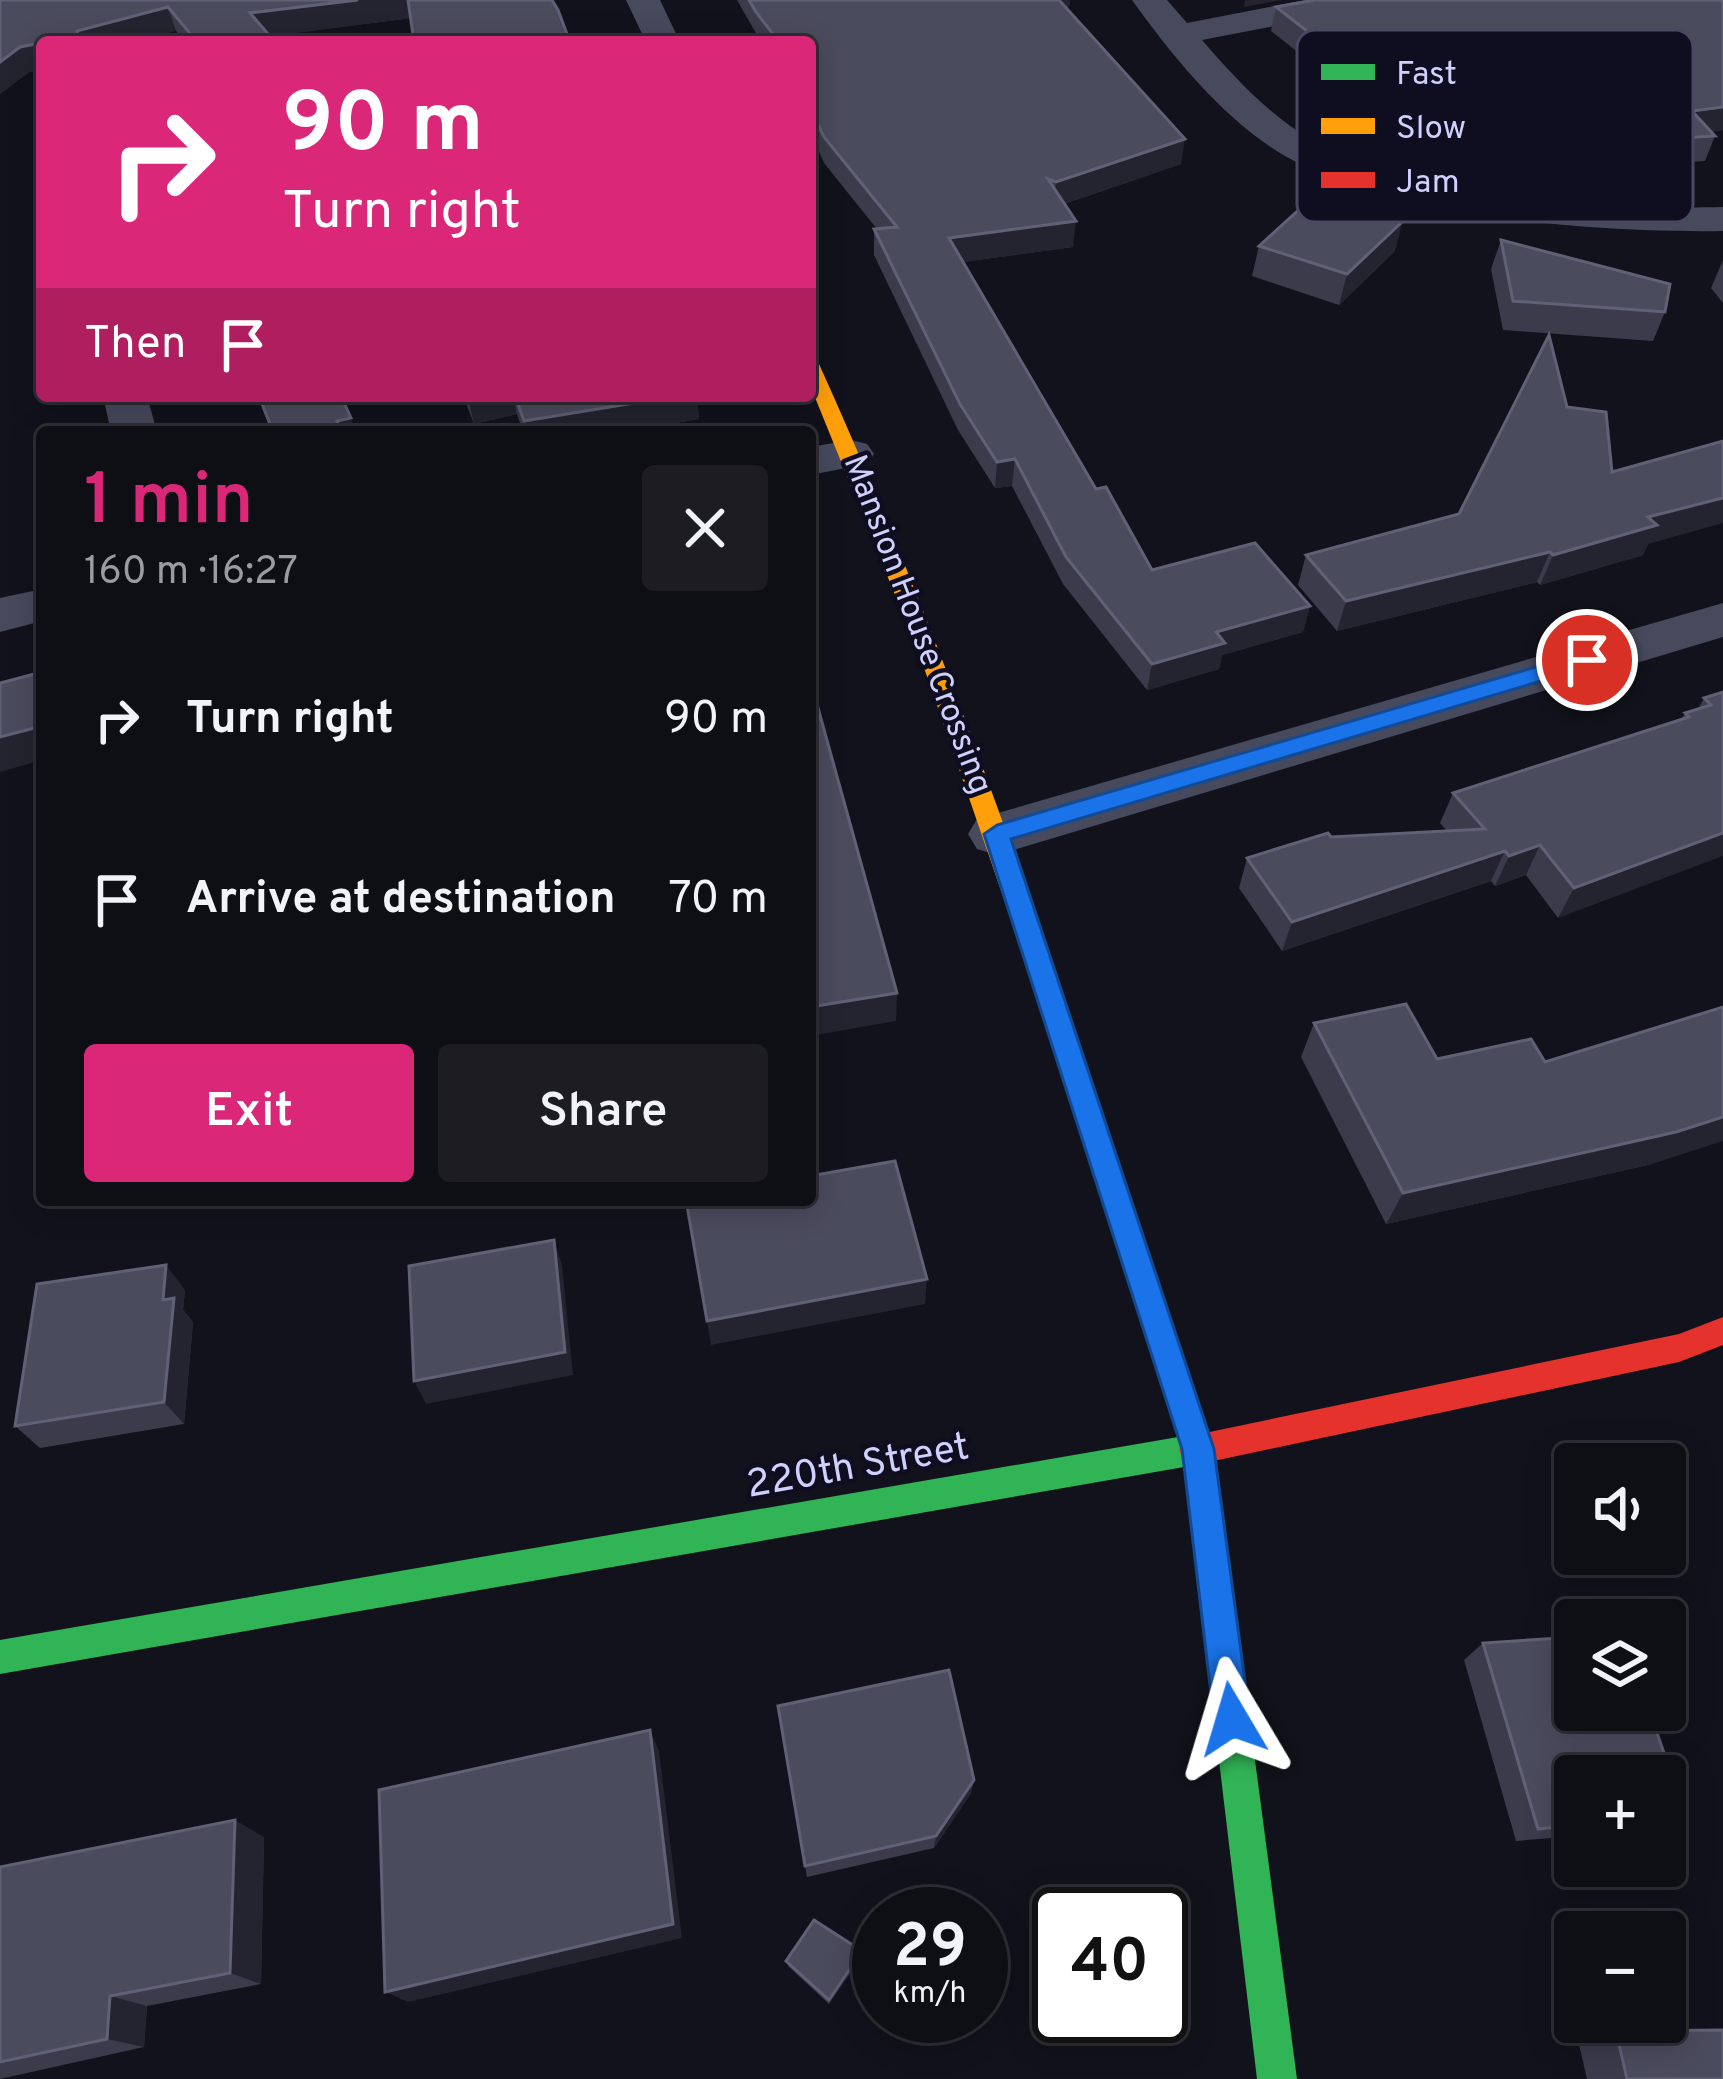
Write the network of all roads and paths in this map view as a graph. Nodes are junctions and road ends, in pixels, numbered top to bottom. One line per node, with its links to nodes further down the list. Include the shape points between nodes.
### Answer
1 (644, 0): 5 (street)
2 (1149, 0): 4 (street)
3 (1357, 0): 4 (street)
4 (1181, 34): 6 (street, via 1262,124)
5 (660, 36)
6 (1297, 143)
7 (1693, 218): 8 (street)
8 (1723, 219)
9 (816, 392): 10 (street, Mansion House Crossing)
10 (830, 458): 14 (street, Mansion House Crossing)
11 (36, 606): 12 (street)
12 (0, 615)
13 (1723, 620): 14 (street)
14 (997, 834): 16 (street, Mansion House Crossing)
15 (1723, 1331): 16 (street, 220th Street, via 1679,1348)
16 (1198, 1449): 17 (street, 220th Street); 18 (street, Mansion House Crossing)
17 (0, 1657)
18 (1277, 2079)

